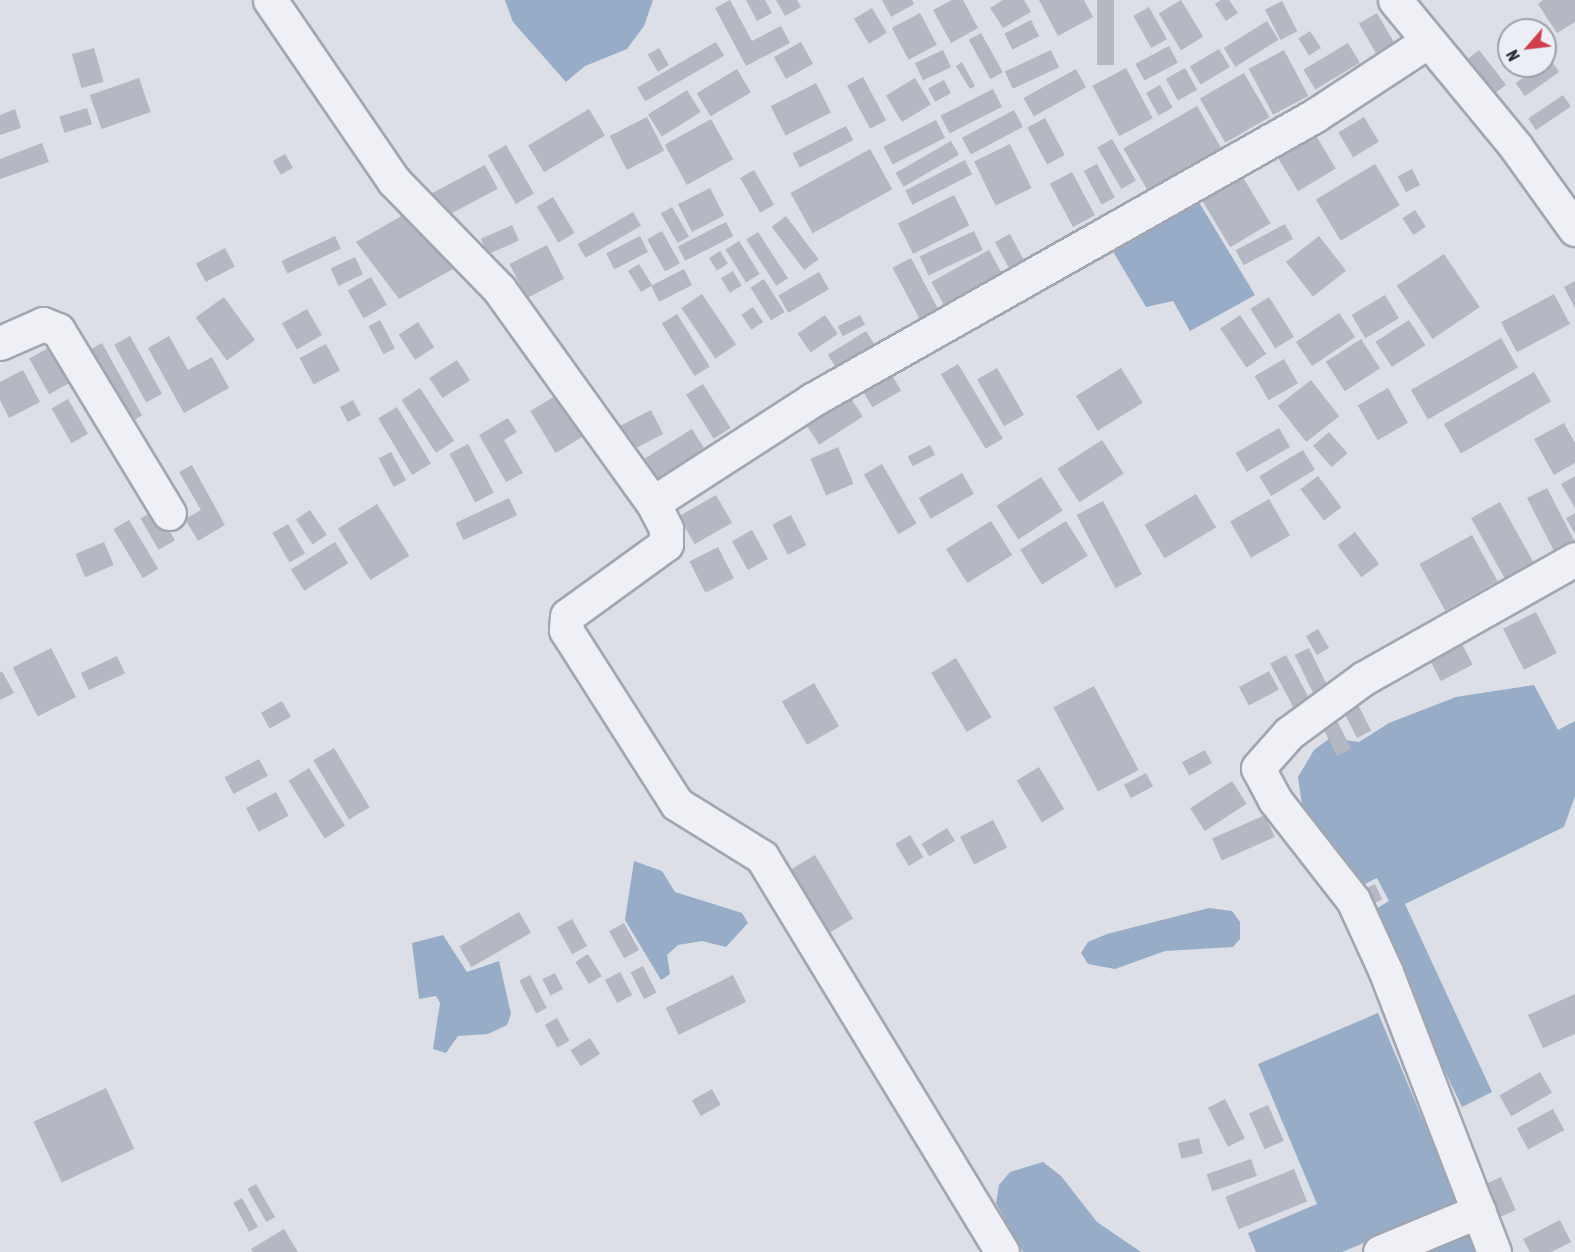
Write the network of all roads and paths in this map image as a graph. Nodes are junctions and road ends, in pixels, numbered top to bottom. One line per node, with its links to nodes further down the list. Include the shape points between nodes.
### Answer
1 (270, 0): 6 (street, via 394,181 499,289)
2 (1395, 0): 3 (street)
3 (1428, 41): 4 (street); 6 (street, via 1304,122 812,400)
4 (1575, 229)
5 (0, 343): 7 (street, via 43,324 58,330)
6 (653, 503): 10 (street, via 666,529 666,544 573,610 566,630 677,804 762,857)
7 (169, 513)
8 (1575, 559): 9 (street, via 1443,628 1364,678 1289,733 1258,768 1275,800 1353,900)
9 (1479, 1211): 11 (street); 12 (street)
10 (1002, 1252)
11 (1380, 1252)
12 (1494, 1252)

